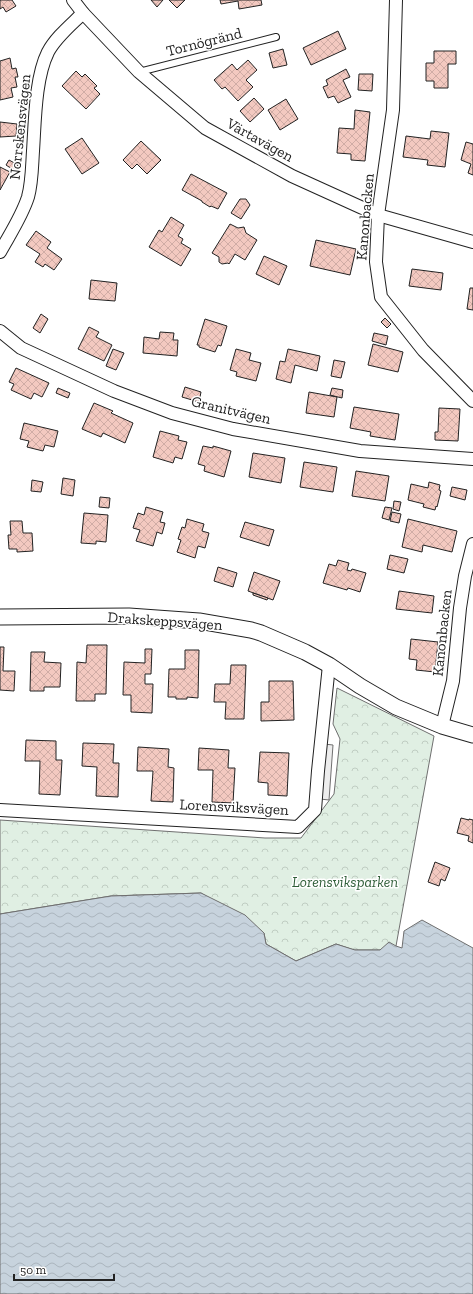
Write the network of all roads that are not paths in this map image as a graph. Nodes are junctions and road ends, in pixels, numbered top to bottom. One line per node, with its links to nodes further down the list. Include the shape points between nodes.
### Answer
1 (73, 0): 3 (street, Värtavägen)
2 (396, 0): 6 (street, Kanonbacken, via 393,110)
3 (83, 13): 5 (street, Värtavägen); 8 (street, Norrskensvägen, via 48,51 40,74 28,196)
4 (276, 37): 5 (lane, Tornögränd)
5 (139, 72): 6 (street, Värtavägen, via 206,128 292,176)
6 (378, 215): 7 (street, Värtavägen); 10 (street, Kanonbacken, via 376,262 381,297 423,350)
7 (473, 242)
8 (0, 252)
9 (0, 331): 11 (street, Granitvägen, via 21,348 114,391 172,413 233,429 360,451)
10 (473, 401)
11 (473, 459)
12 (473, 544): 15 (street, Kanonbacken, via 461,602 453,681)
13 (0, 617): 14 (street, Drakskeppsvägen, via 129,616 199,620 261,633 305,652)
14 (329, 666): 15 (street, Drakskeppsvägen, via 396,707); 17 (street, Lorensviksvägen, via 315,810 298,827)
15 (442, 726): 16 (street, Drakskeppsvägen)
16 (473, 735)
17 (0, 810)

